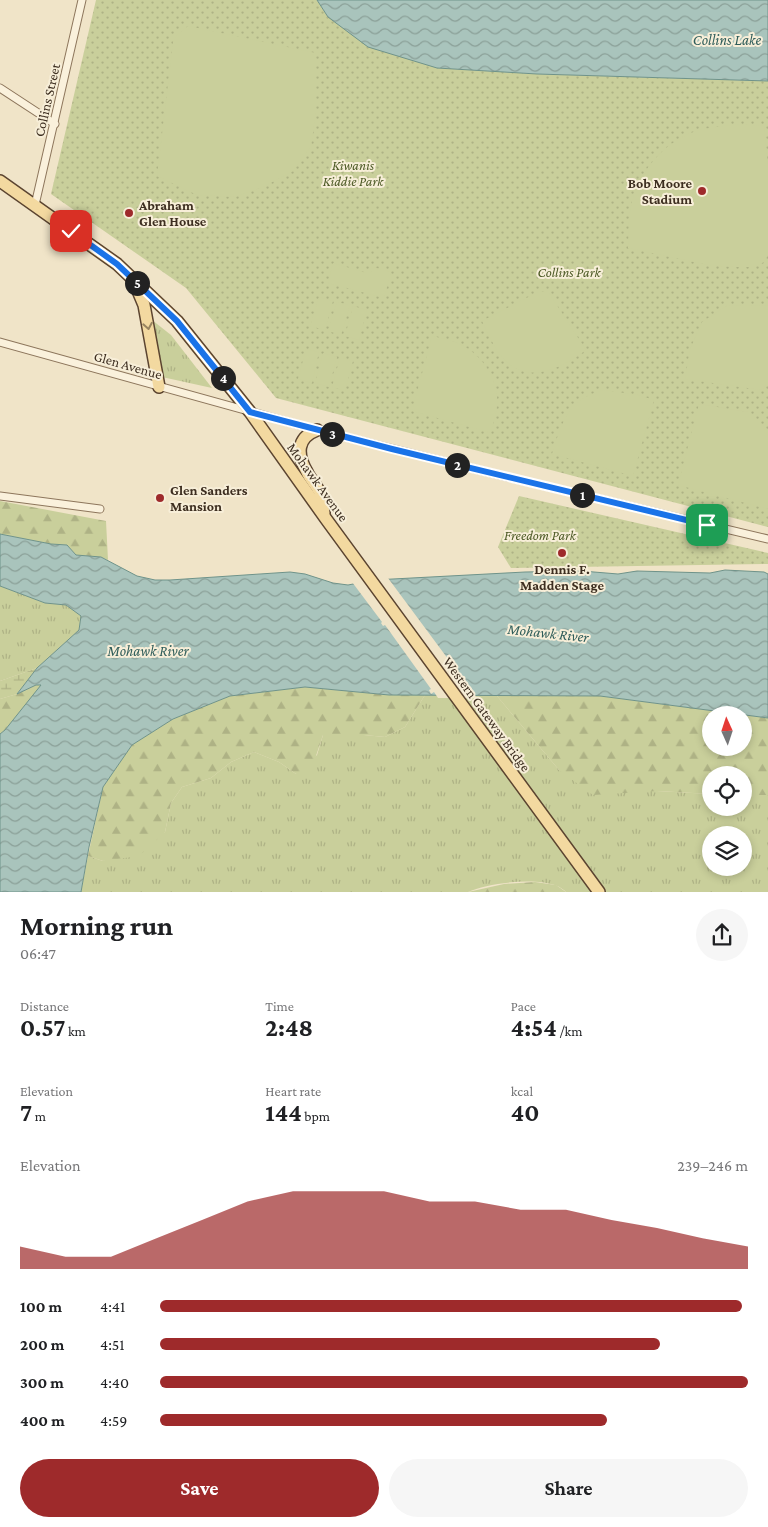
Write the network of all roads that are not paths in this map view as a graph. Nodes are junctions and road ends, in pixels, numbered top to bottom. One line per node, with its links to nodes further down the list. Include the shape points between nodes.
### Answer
1 (82, 0): 3 (street, Collins Street)
2 (0, 88): 3 (street)
3 (55, 124): 5 (street, Collins Street)
4 (0, 181): 5 (main road, Mohawk Avenue)
5 (35, 205): 6 (main road, Mohawk Avenue, via 117,264)
6 (133, 280): 8 (main road, one-way to 8, via 144,306); 9 (main road, Mohawk Avenue, via 177,321)
7 (0, 342): 8 (street, Glen Avenue)
8 (159, 387): 9 (street, Glen Avenue)
9 (250, 412): 10 (street, Glen Avenue); 13 (main road, Mohawk Avenue)
10 (317, 430): 13 (main road, via 303,438 300,448 306,471 320,493); 14 (street, Glen Avenue)
11 (0, 496): 12 (street)
12 (100, 509)
13 (326, 519): 15 (main road, Mohawk Avenue)
14 (768, 539)
15 (352, 554): 16 (main road, Western Gateway Bridge)
16 (598, 892)

